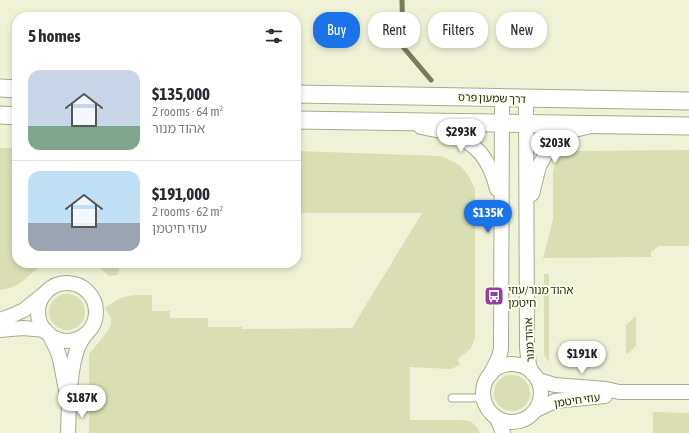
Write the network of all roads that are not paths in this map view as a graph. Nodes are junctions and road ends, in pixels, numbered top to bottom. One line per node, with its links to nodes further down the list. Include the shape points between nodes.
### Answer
1 (0, 88): 2 (street)
2 (12, 89)
3 (301, 94): 4 (street, דרך שמעון פרס)
4 (502, 98): 5 (street, דרך שמעון פרס); 11 (street)
5 (526, 99): 6 (street, דרך שמעון פרס); 12 (street, אהוד מנור)
6 (689, 101)
7 (0, 115): 8 (street)
8 (12, 116)
9 (301, 120): 10 (street)
10 (399, 122): 11 (street); 15 (street, via 448,133 472,145 490,167)
11 (502, 123): 12 (street); 15 (street)
12 (526, 124): 13 (street); 16 (street, אהוד מנור)
13 (597, 124): 14 (street); 16 (street, אהוד מנור, via 574,130 562,137 547,152 539,166)
14 (689, 126)
15 (501, 210): 22 (street, via 501,349)
16 (527, 211): 23 (street, אהוד מנור, via 527,348 529,365)
17 (46, 292): 18 (street, via 24,310); 20 (street, via 38,310 40,321); 21 (street, via 53,286 72,283 88,292 94,300 96,318)
18 (0, 320)
19 (0, 330): 20 (street, via 23,328)
20 (47, 332): 21 (street, via 58,339 69,341); 28 (street, via 60,359)
21 (86, 334): 28 (street, via 78,345)
22 (490, 375): 23 (street, via 506,365 515,365 524,367); 27 (street, via 485,384)
23 (535, 376): 24 (street, עוזי חיטמן, via 554,386); 29 (street, via 541,389 541,398)
24 (619, 392): 25 (street, עוזי חיטמן); 29 (street, עוזי חיטמן, via 606,396 555,401)
25 (689, 392)
26 (452, 398): 27 (lane)
27 (484, 398): 30 (street, via 490,411)
28 (69, 404): 31 (street)
29 (534, 412): 30 (street, via 525,420 515,422); 33 (street, via 526,427)
30 (497, 418): 32 (street)
31 (68, 433)
32 (503, 433)
33 (526, 433)

